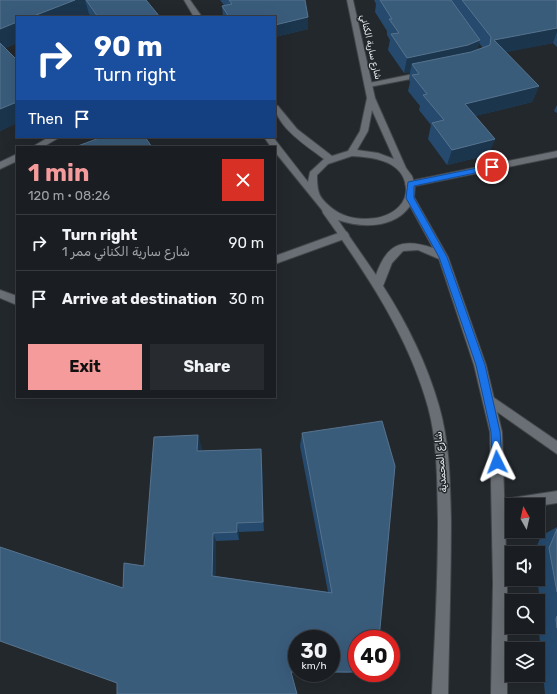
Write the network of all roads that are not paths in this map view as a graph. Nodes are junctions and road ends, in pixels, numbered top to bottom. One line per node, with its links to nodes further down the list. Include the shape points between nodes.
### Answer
1 (187, 0): 3 (street)
2 (350, 0): 5 (street, شارع سارية الكناني)
3 (197, 16)
4 (431, 72): 5 (street)
5 (369, 85): 6 (street, شارع سارية الكناني)
6 (371, 98): 13 (street, شارع سارية الكناني, via 364,131); 18 (street, شارع سارية الكناني)
7 (276, 109): 16 (street, via 294,131)
8 (54, 138): 10 (street)
9 (269, 138): 11 (street)
10 (38, 146)
11 (275, 146)
12 (276, 147): 20 (street)
13 (351, 153): 16 (street); 18 (street, via 374,154)
14 (557, 154): 19 (street)
15 (16, 158): 17 (street)
16 (329, 159): 20 (street, via 312,177)
17 (0, 166)
18 (403, 171): 19 (street)
19 (410, 184): 21 (street)
20 (312, 193): 22 (street)
21 (410, 198): 22 (street, via 404,209 392,217 375,222 340,218); 24 (street)
22 (326, 211): 23 (street, شارع المحمدية)
23 (344, 235): 25 (street); 26 (street, شارع المحمدية)
24 (443, 257): 26 (street, via 424,247 403,247 395,251 388,260); 29 (street)
25 (276, 260)
26 (378, 286): 33 (street, شارع المحمدية, via 417,361 431,399 440,437 445,554)
27 (0, 294): 28 (street)
28 (16, 301)
29 (490, 400): 30 (street); 32 (street, via 496,432)
30 (557, 448)
31 (557, 497): 32 (street)
32 (499, 506): 34 (street)
33 (440, 694)
34 (499, 694)

